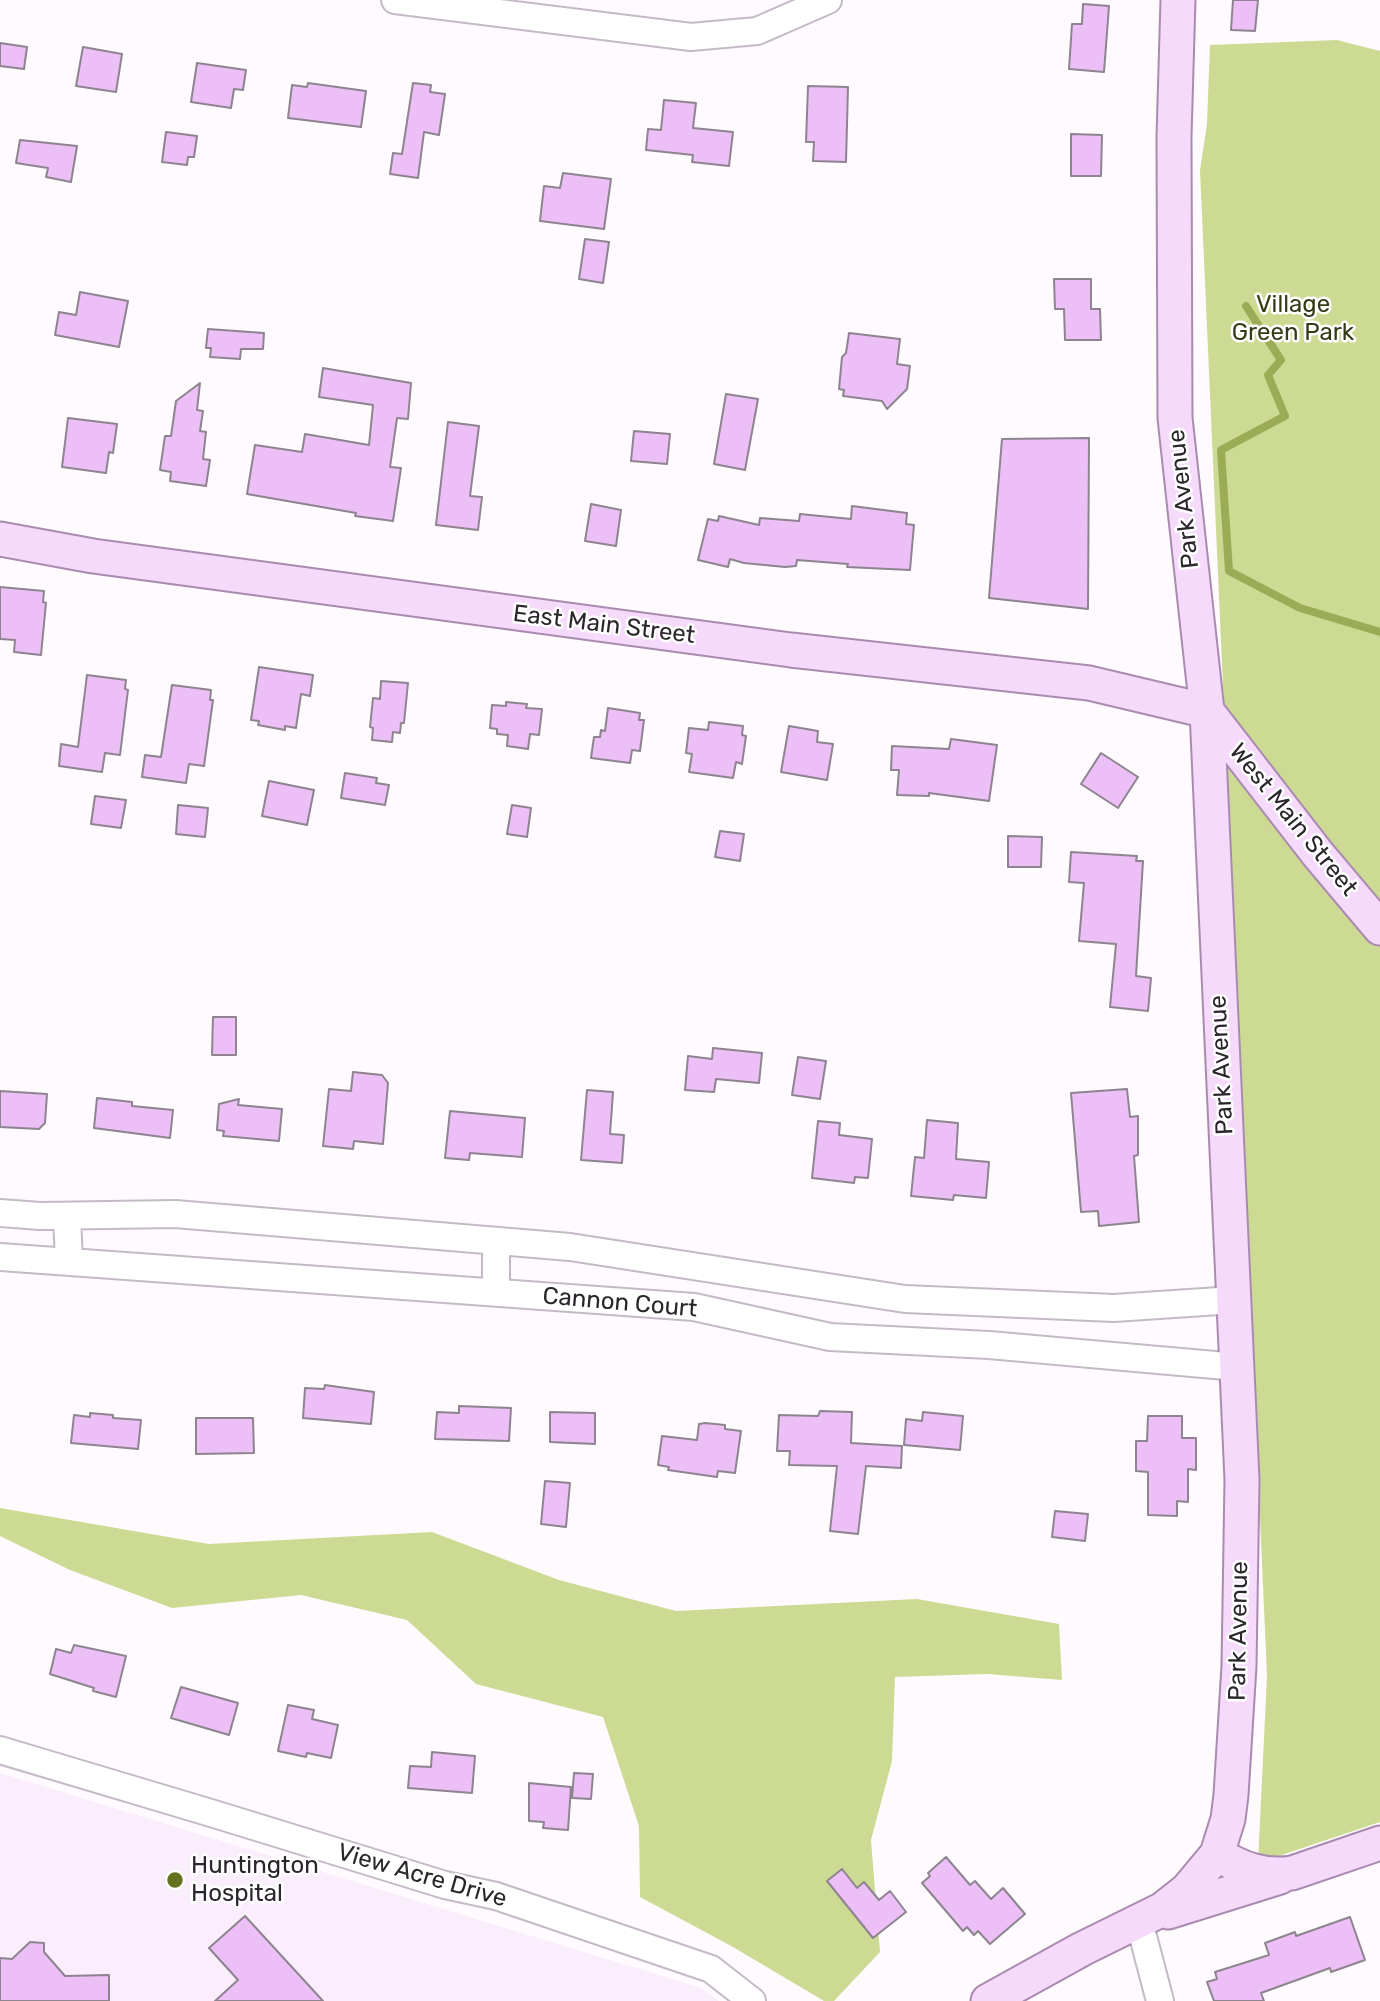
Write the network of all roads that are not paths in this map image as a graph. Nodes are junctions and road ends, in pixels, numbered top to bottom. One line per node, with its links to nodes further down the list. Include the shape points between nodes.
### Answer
1 (396, 0): 3 (street, via 691,37 757,31)
2 (1178, 0): 5 (main road, Park Avenue, via 1175,418)
3 (818, 2)
4 (0, 539): 5 (main road, East Main Street, via 120,560 791,650 1089,683)
5 (1206, 711): 6 (main road, West Main Street); 14 (main road, Park Avenue)
6 (1380, 928)
7 (0, 1213): 8 (street, Cannon Court)
8 (67, 1216): 9 (street, Cannon Court, via 176,1214); 11 (street)
9 (496, 1241): 12 (street, Cannon Court, via 570,1247); 13 (street)
10 (0, 1257): 11 (street, Cannon Court)
11 (69, 1262): 13 (street, Cannon Court)
12 (757, 1276): 15 (street, Cannon Court, via 905,1299); 16 (street)
13 (496, 1292): 16 (street, Cannon Court, via 694,1307)
14 (1234, 1300): 15 (street, Cannon Court, via 1114,1308); 18 (main road, Park Avenue)
15 (987, 1302): 17 (street)
16 (754, 1320): 17 (street, Cannon Court, via 830,1337)
17 (989, 1345): 18 (street, Cannon Court)
18 (1237, 1367): 21 (main road, Park Avenue, via 1239,1666 1231,1794)
19 (0, 1750): 24 (street, View Acre Drive, via 444,1885 496,1896 711,1969)
20 (1379, 1848): 22 (main road)
21 (1217, 1854): 22 (main road, via 1254,1872); 23 (main road, Park Avenue, via 1181,1895)
22 (1292, 1873): 23 (main road)
23 (1139, 1922): 25 (main road, Park Avenue); 26 (street)
24 (752, 2001)
25 (988, 2001)
26 (1160, 2001)

